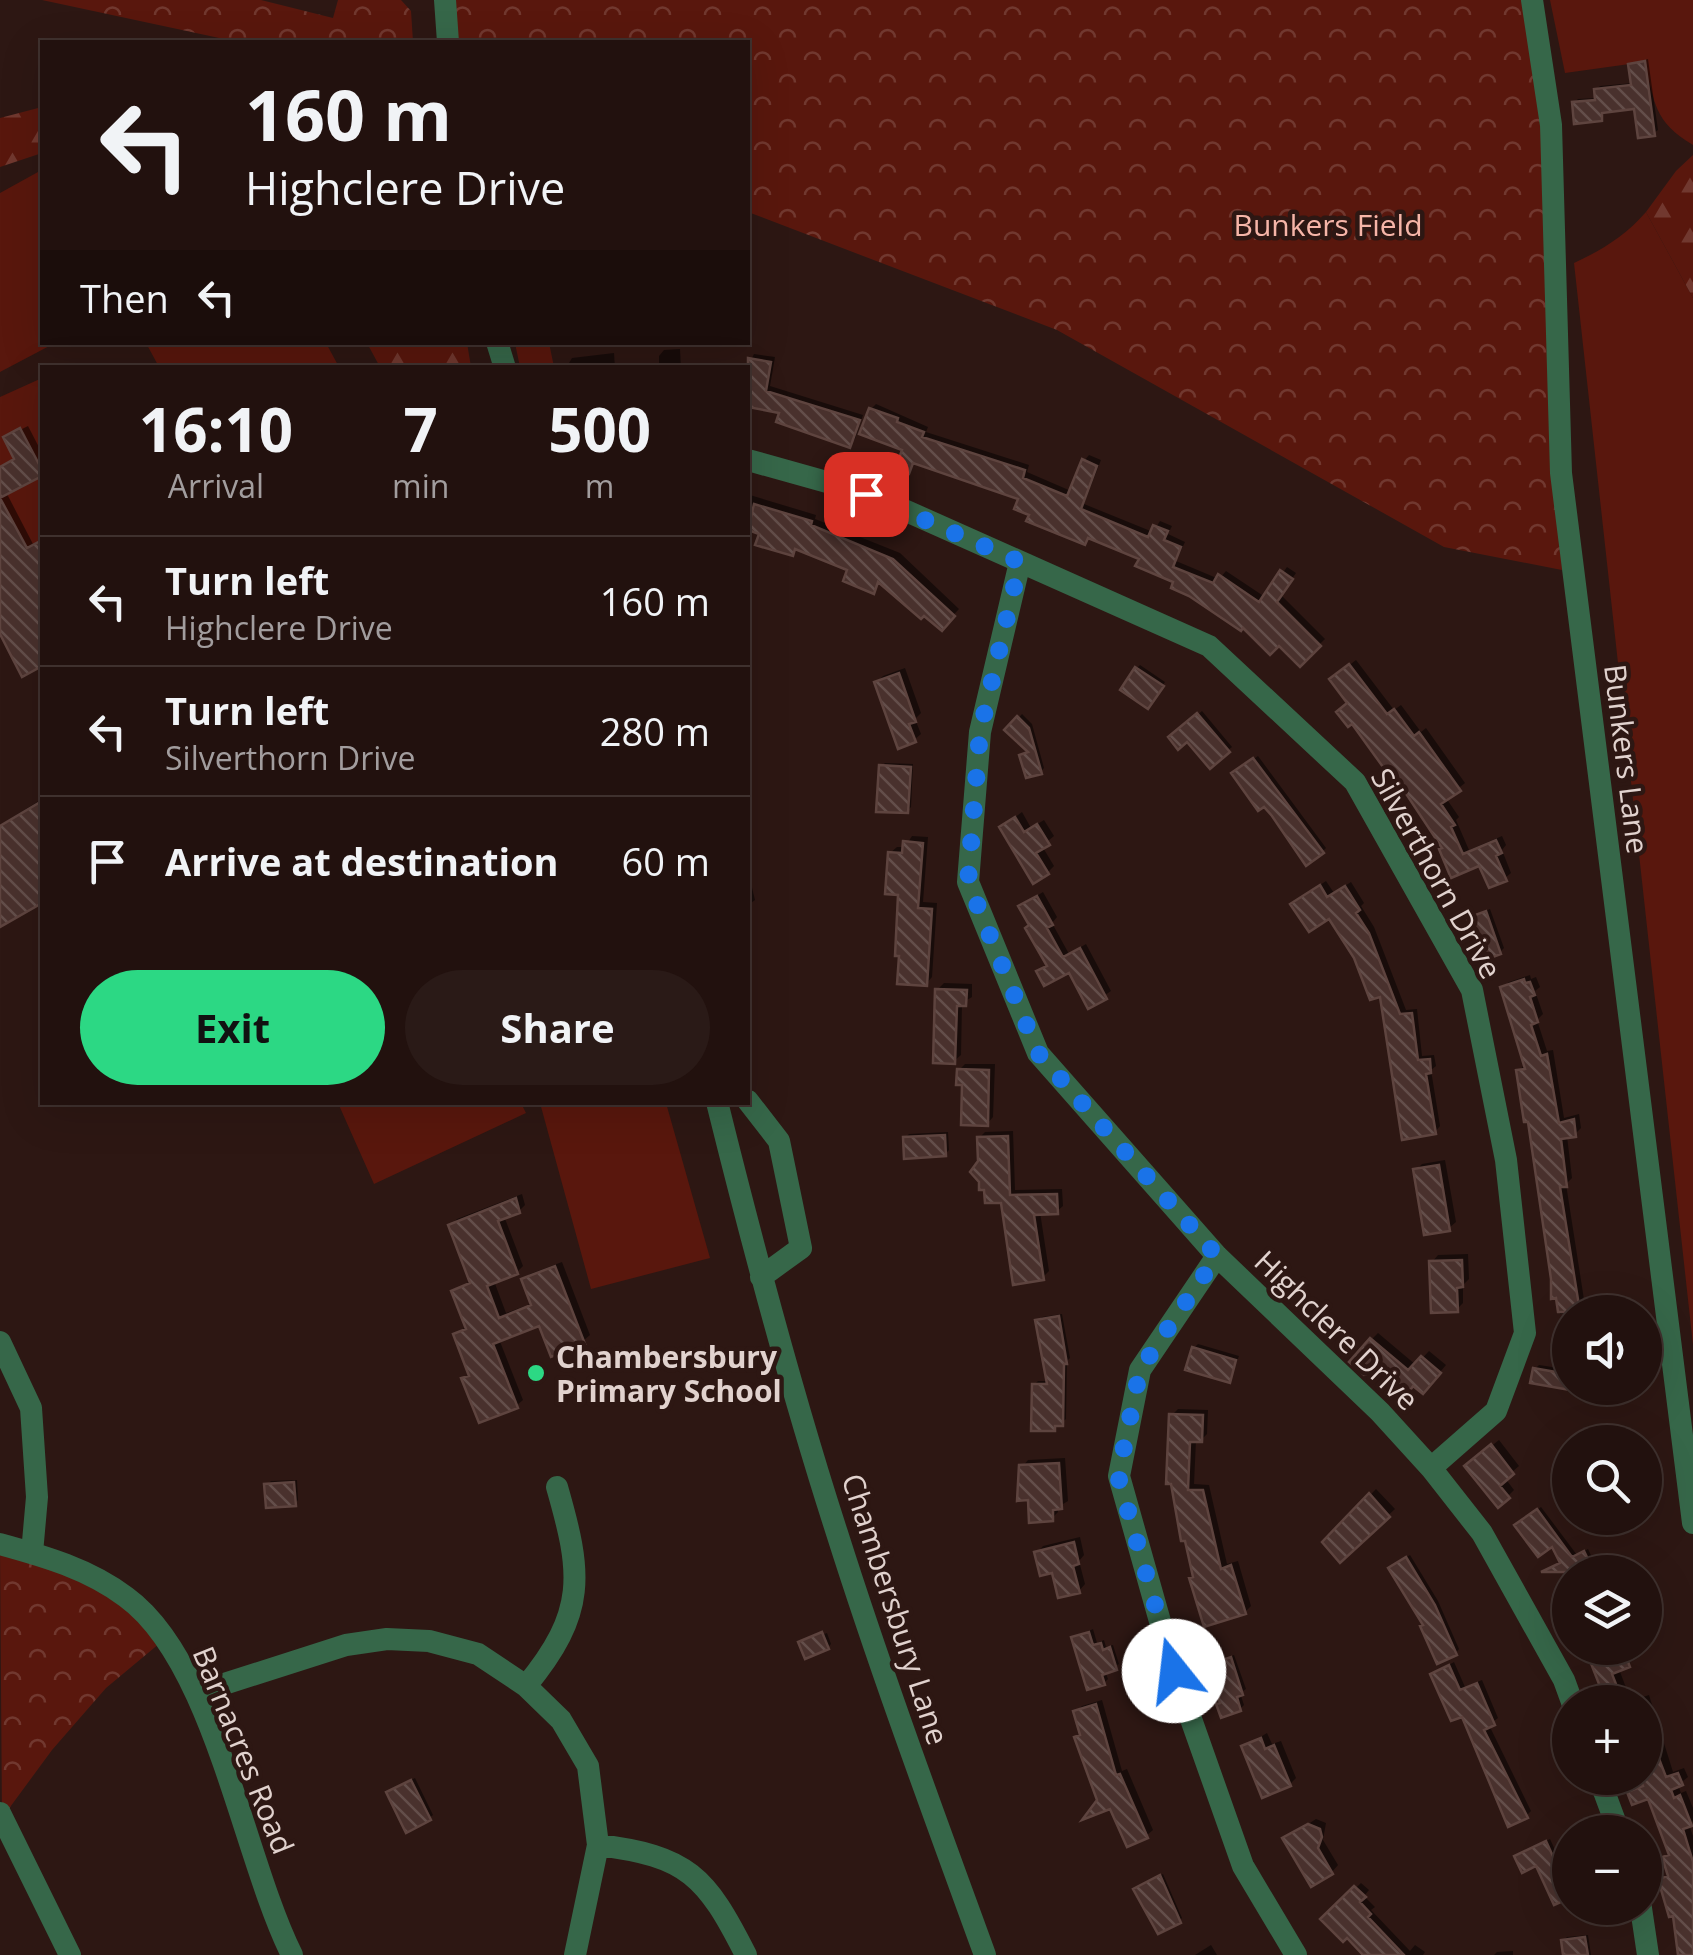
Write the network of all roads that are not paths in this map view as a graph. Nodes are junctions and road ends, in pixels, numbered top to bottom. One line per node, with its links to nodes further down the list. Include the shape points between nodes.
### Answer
1 (445, 0): 3 (street)
2 (1532, 0): 13 (street, Bunkers Lane, via 1551,124 1561,473)
3 (448, 40)
4 (750, 461): 5 (street, Silverthorn Drive, via 866,494)
5 (1020, 562): 8 (street, Highclere Drive, via 980,732 968,882 1038,1053); 11 (street, Silverthorn Drive, via 1208,646 1356,782 1472,990 1506,1160 1525,1333 1496,1411)
6 (750, 1104): 9 (street, via 778,1141 801,1248)
7 (717, 1105): 9 (street, Chambersbury Lane)
8 (1217, 1256): 11 (street, Highclere Drive); 27 (street, via 1140,1370 1118,1476 1174,1671 1243,1866)
9 (761, 1277): 26 (street, Chambersbury Lane, via 836,1531)
10 (0, 1342): 15 (street, via 32,1408 38,1497)
11 (1431, 1468): 16 (street, Highclere Drive, via 1482,1533)
12 (557, 1487): 17 (street, via 577,1578 568,1624)
13 (1693, 1523)
14 (0, 1544): 15 (street, Barnacres Road)
15 (32, 1552): 18 (street, Barnacres Road, via 128,1598 166,1638)
16 (1566, 1685)
17 (526, 1686): 18 (street, via 478,1654 387,1639 346,1645); 20 (street, via 561,1720 588,1766)
18 (196, 1693): 23 (street, Barnacres Road)
19 (0, 1813): 22 (street)
20 (598, 1845): 24 (street); 25 (street, via 638,1850 683,1867 723,1910)
21 (1644, 1925): 28 (street)
22 (70, 1955)
23 (292, 1955)
24 (575, 1955)
25 (746, 1955)
26 (985, 1955)
27 (1296, 1955)
28 (1648, 1955)

